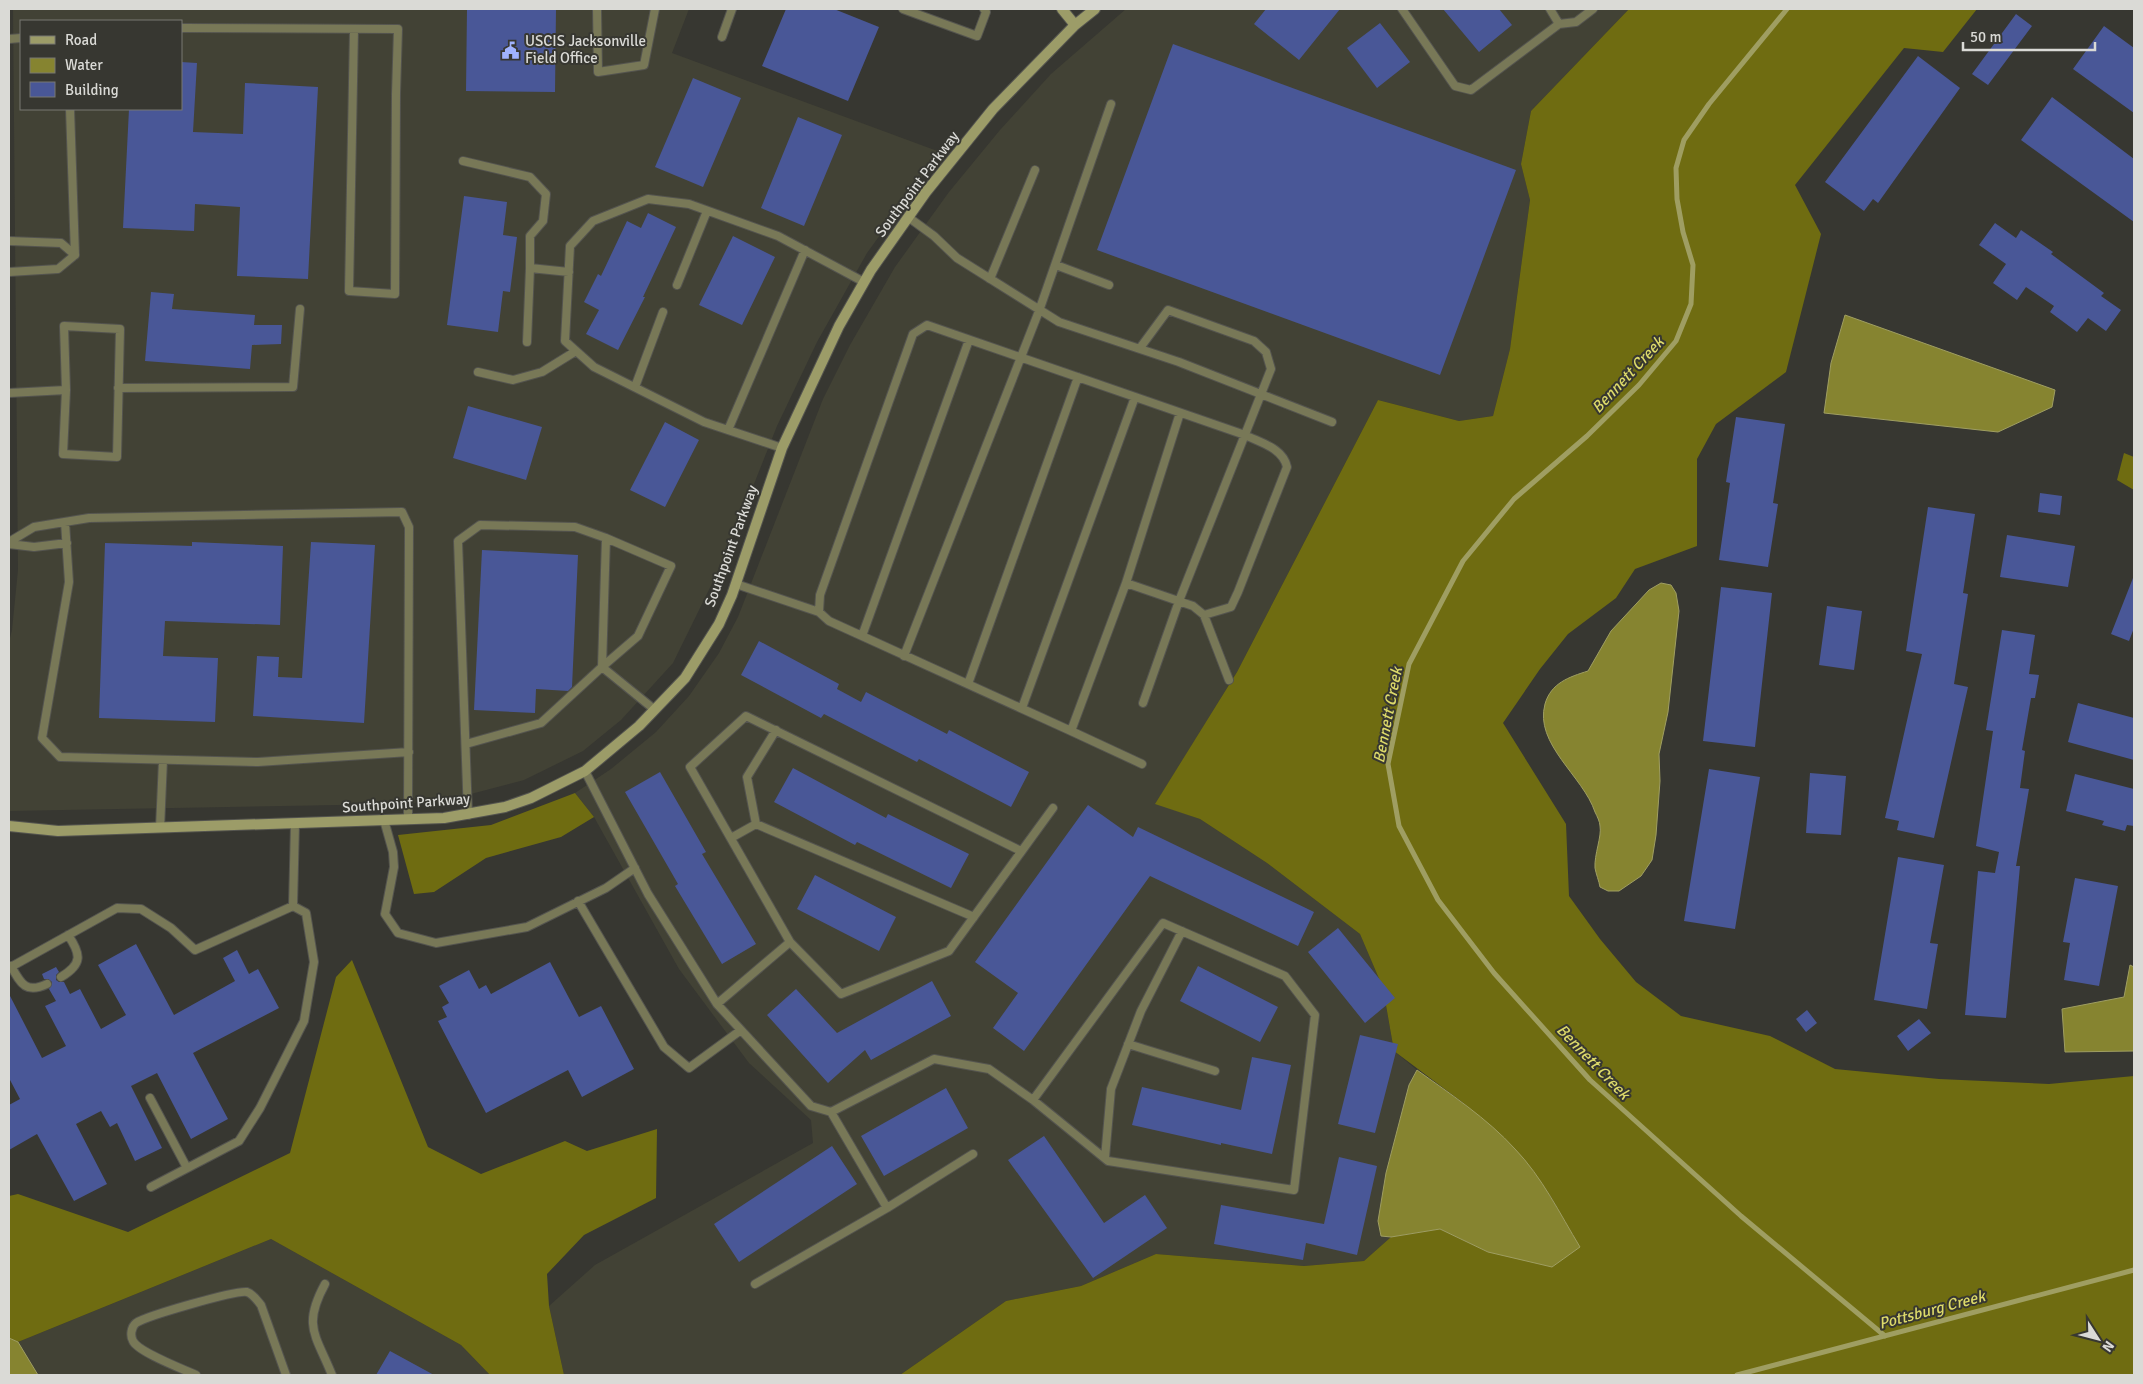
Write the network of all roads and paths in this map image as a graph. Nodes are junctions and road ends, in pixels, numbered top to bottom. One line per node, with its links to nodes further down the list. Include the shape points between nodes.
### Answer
1 (597, 9): 2 (lane, via 598,72 644,65)
2 (655, 9)
3 (732, 9): 15 (lane)
4 (903, 9): 5 (lane, via 978,36 986,12)
5 (984, 9)
6 (1062, 9): 12 (main road)
7 (1095, 9): 12 (main road, Southpoint Parkway)
8 (1402, 9): 11 (lane, via 1455,86 1471,90)
9 (1550, 9): 11 (lane)
10 (1593, 9): 11 (lane, via 1576,22)
11 (1559, 24)
12 (1075, 25): 21 (main road, Southpoint Parkway, via 993,110)
13 (182, 28): 14 (lane)
14 (354, 29): 14 (lane, via 398,30 395,294 349,290)
15 (722, 37)
16 (1111, 104): 25 (lane)
17 (70, 110): 24 (lane)
18 (463, 161): 26 (lane, via 530,177 546,194 543,221 530,236)
19 (1035, 170): 29 (lane)
20 (707, 211): 23 (lane, via 778,236); 28 (lane, via 689,204 648,199 593,221 570,246); 31 (lane)
21 (908, 217): 29 (lane, via 957,258); 30 (main road, Southpoint Parkway)
22 (9, 241): 24 (lane, via 60,243)
23 (805, 250): 30 (lane); 51 (lane)
24 (75, 255): 27 (lane, via 58,269)
25 (1056, 264): 32 (lane); 34 (lane)
26 (530, 268): 28 (lane); 37 (lane)
27 (9, 272)
28 (569, 272): 39 (lane, via 566,341)
29 (990, 280): 34 (lane)
30 (864, 282): 53 (main road, Southpoint Parkway, via 817,370)
31 (677, 285)
32 (1109, 285)
33 (300, 309): 44 (lane, via 293,387)
34 (1040, 311): 38 (lane, via 1059,322); 40 (lane)
35 (663, 312): 43 (lane)
36 (968, 340): 40 (lane); 61 (lane, via 927,325 913,334 820,596); 63 (lane)
37 (527, 342)
38 (1140, 348): 47 (lane); 47 (lane, via 1168,310 1254,341 1266,352 1270,369)
39 (576, 351): 41 (lane, via 542,372 513,380); 43 (lane, via 594,367)
40 (1021, 358): 42 (lane); 64 (lane)
41 (478, 372)
42 (1078, 377): 48 (lane); 67 (lane)
43 (634, 387): 51 (lane, via 704,422)
44 (118, 388): 45 (lane, via 120,329 64,326); 45 (lane, via 117,457 63,454)
45 (66, 390): 46 (lane)
46 (9, 393)
47 (1261, 394): 50 (lane); 52 (lane)
48 (1135, 397): 49 (lane); 69 (lane)
49 (1180, 413): 52 (lane); 58 (lane)
50 (1332, 422)
51 (728, 430): 53 (lane)
52 (1245, 435): 60 (lane); 62 (lane, via 1280,452 1287,467 1231,607)
53 (782, 448): 59 (main road, Southpoint Parkway)
54 (65, 522): 56 (lane); 57 (lane, via 34,527); 74 (lane, via 89,518 402,512 409,527)
55 (606, 538): 65 (lane); 65 (lane, via 671,566 638,636); 73 (lane, via 575,527 480,525 458,541)
56 (67, 542): 57 (lane, via 34,547); 75 (lane, via 69,582 42,738 60,757)
57 (9, 543)
58 (1126, 583): 60 (lane); 72 (lane)
59 (736, 584): 61 (lane); 70 (main road, Southpoint Parkway, via 704,650 685,678)
60 (1179, 601): 62 (lane); 68 (lane)
61 (819, 612): 63 (lane)
62 (1204, 615): 66 (lane)
63 (862, 636): 64 (lane)
64 (904, 656): 67 (lane)
65 (602, 667): 70 (lane); 73 (lane, via 541,723)
66 (1229, 680)
67 (968, 684): 69 (lane)
68 (1142, 703)
69 (1022, 708): 72 (lane)
70 (655, 710): 77 (main road, Southpoint Parkway)
71 (776, 730): 83 (lane, via 747,777); 86 (lane, via 746,716 690,767); 87 (lane)
72 (1071, 731): 76 (lane)
73 (466, 744): 79 (lane)
74 (409, 752): 75 (lane, via 258,762); 80 (lane)
75 (163, 760): 85 (lane)
76 (1142, 764)
77 (586, 771): 79 (main road, Southpoint Parkway, via 532,798); 88 (lane)
78 (1053, 808): 87 (lane)
79 (468, 815): 80 (main road, Southpoint Parkway)
80 (408, 819): 81 (main road, Southpoint Parkway)
81 (384, 820): 82 (main road, Southpoint Parkway); 89 (lane, via 394,867 385,914 398,933 436,943 527,928)
82 (295, 824): 85 (main road, Southpoint Parkway); 90 (lane)
83 (756, 824): 86 (lane); 91 (lane)
84 (9, 826): 85 (main road, Southpoint Parkway, via 58,832)
85 (160, 828)
86 (731, 838): 94 (lane)
87 (1021, 851): 91 (lane)
88 (635, 868): 89 (lane, via 606,888); 98 (lane)
89 (578, 901): 99 (lane, via 664,1048 688,1068)
90 (293, 906): 93 (lane, via 194,950 171,928 141,909 117,908); 107 (lane, via 306,913 314,962 304,1020 260,1108 239,1141)
91 (974, 917): 94 (lane, via 949,951 841,994)
92 (1182, 931): 100 (lane); 103 (lane, via 1163,922); 106 (lane, via 1286,976 1315,1015 1294,1190)
93 (68, 935): 95 (lane); 96 (lane, via 78,950 78,961)
94 (790, 942): 98 (lane)
95 (10, 967): 97 (lane, via 28,988 37,989)
96 (61, 977)
97 (47, 984)
98 (717, 1004): 99 (lane)
99 (741, 1030): 104 (lane, via 811,1106)
100 (1128, 1044): 101 (lane); 106 (lane, via 1111,1089)
101 (1215, 1071)
102 (150, 1098): 107 (lane)
103 (1033, 1100): 104 (lane, via 989,1069 934,1059); 106 (lane)
104 (831, 1112): 109 (lane)
105 (973, 1154): 109 (lane)
106 (1105, 1158)
107 (186, 1168): 108 (lane)
108 (151, 1187)
109 (887, 1208): 111 (lane)
110 (325, 1284): 114 (lane, via 314,1306 312,1326)
111 (755, 1284)
112 (196, 1375): 113 (lane, via 139,1349 132,1340 131,1331 136,1324 179,1308 246,1292 261,1304)
113 (286, 1375)
114 (332, 1375)

